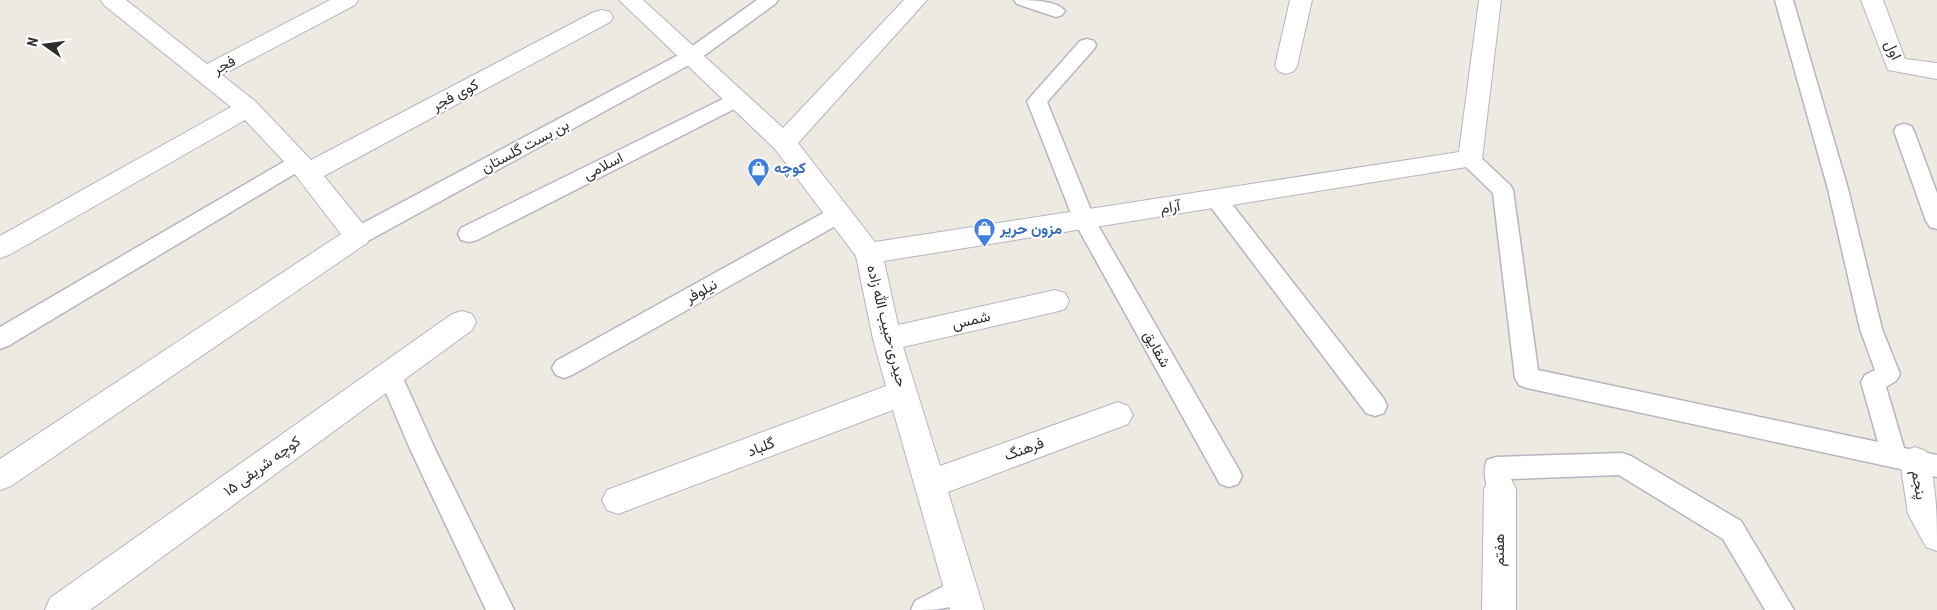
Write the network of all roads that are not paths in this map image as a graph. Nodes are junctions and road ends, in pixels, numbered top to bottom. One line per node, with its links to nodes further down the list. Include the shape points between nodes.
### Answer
1 (112, 0): 17 (street, فجر)
2 (347, 0): 17 (street, فجر)
3 (631, 0): 14 (street, حیدری-حبیب الله زاده)
4 (769, 0): 14 (lane, بن بست گلستان)
5 (916, 0): 21 (street)
6 (1023, 0): 11 (lane)
7 (1301, 0): 15 (street)
8 (1490, 0): 22 (street)
9 (1784, 0): 41 (lane, via 1838,189 1871,329 1888,374 1873,382)
10 (1872, 0): 16 (street, اول, via 1896,64)
11 (1056, 11)
12 (602, 17): 23 (street, کوی فجر)
13 (1087, 45): 26 (lane, شقایق, via 1038,102)
14 (691, 56): 18 (street, حیدری-حبیب الله زاده); 29 (lane, بن بست گلستان)
15 (1286, 66)
16 (1937, 71)
17 (206, 74): 19 (street)
18 (737, 99): 21 (street, حیدری-حبیب الله زاده); 28 (lane, اسلامی)
19 (248, 108): 23 (street); 30 (street)
20 (1904, 131): 27 (lane)
21 (784, 143): 25 (street, حیدری-حبیب الله زاده)
22 (1470, 159): 24 (street, آرام); 41 (lane, via 1503,190 1527,378)
23 (303, 168): 29 (street); 34 (lane)
24 (1217, 200): 26 (street, آرام); 39 (lane)
25 (839, 214): 31 (street, حیدری-حبیب الله زاده); 36 (lane, نیلوفر)
26 (1085, 221): 31 (street, آرام); 43 (lane, شقایق)
27 (1937, 221)
28 (469, 234)
29 (358, 236): 42 (street)
30 (0, 248)
31 (869, 253): 35 (street, حیدری-حبیب الله زاده)
32 (1055, 301): 35 (street, شمس)
33 (462, 322): 37 (street, کوچه شریفی ۱۵)
34 (0, 339)
35 (886, 339): 38 (street, حیدری-حبیب الله زاده)
36 (564, 368)
37 (390, 374): 49 (street, کوچه شریفی ۱۵); 50 (lane, via 423,451)
38 (903, 393): 44 (street, حیدری-حبیب الله زاده); 46 (street, گلباد)
39 (1375, 406)
40 (1118, 415): 44 (street, فرهنگ)
41 (1915, 461): 47 (street, پنجم, via 1924,514)
42 (0, 476)
43 (1229, 476)
44 (930, 484): 48 (street, حیدری-حبیب الله زاده)
45 (1500, 489): 52 (street, هفتم); 53 (lane, via 1496,468 1622,464 1732,530)
46 (618, 500)
47 (1937, 536)
48 (964, 600): 51 (lane)
49 (62, 610)
50 (500, 610)
51 (925, 610)
52 (1499, 610)
53 (1780, 610)

